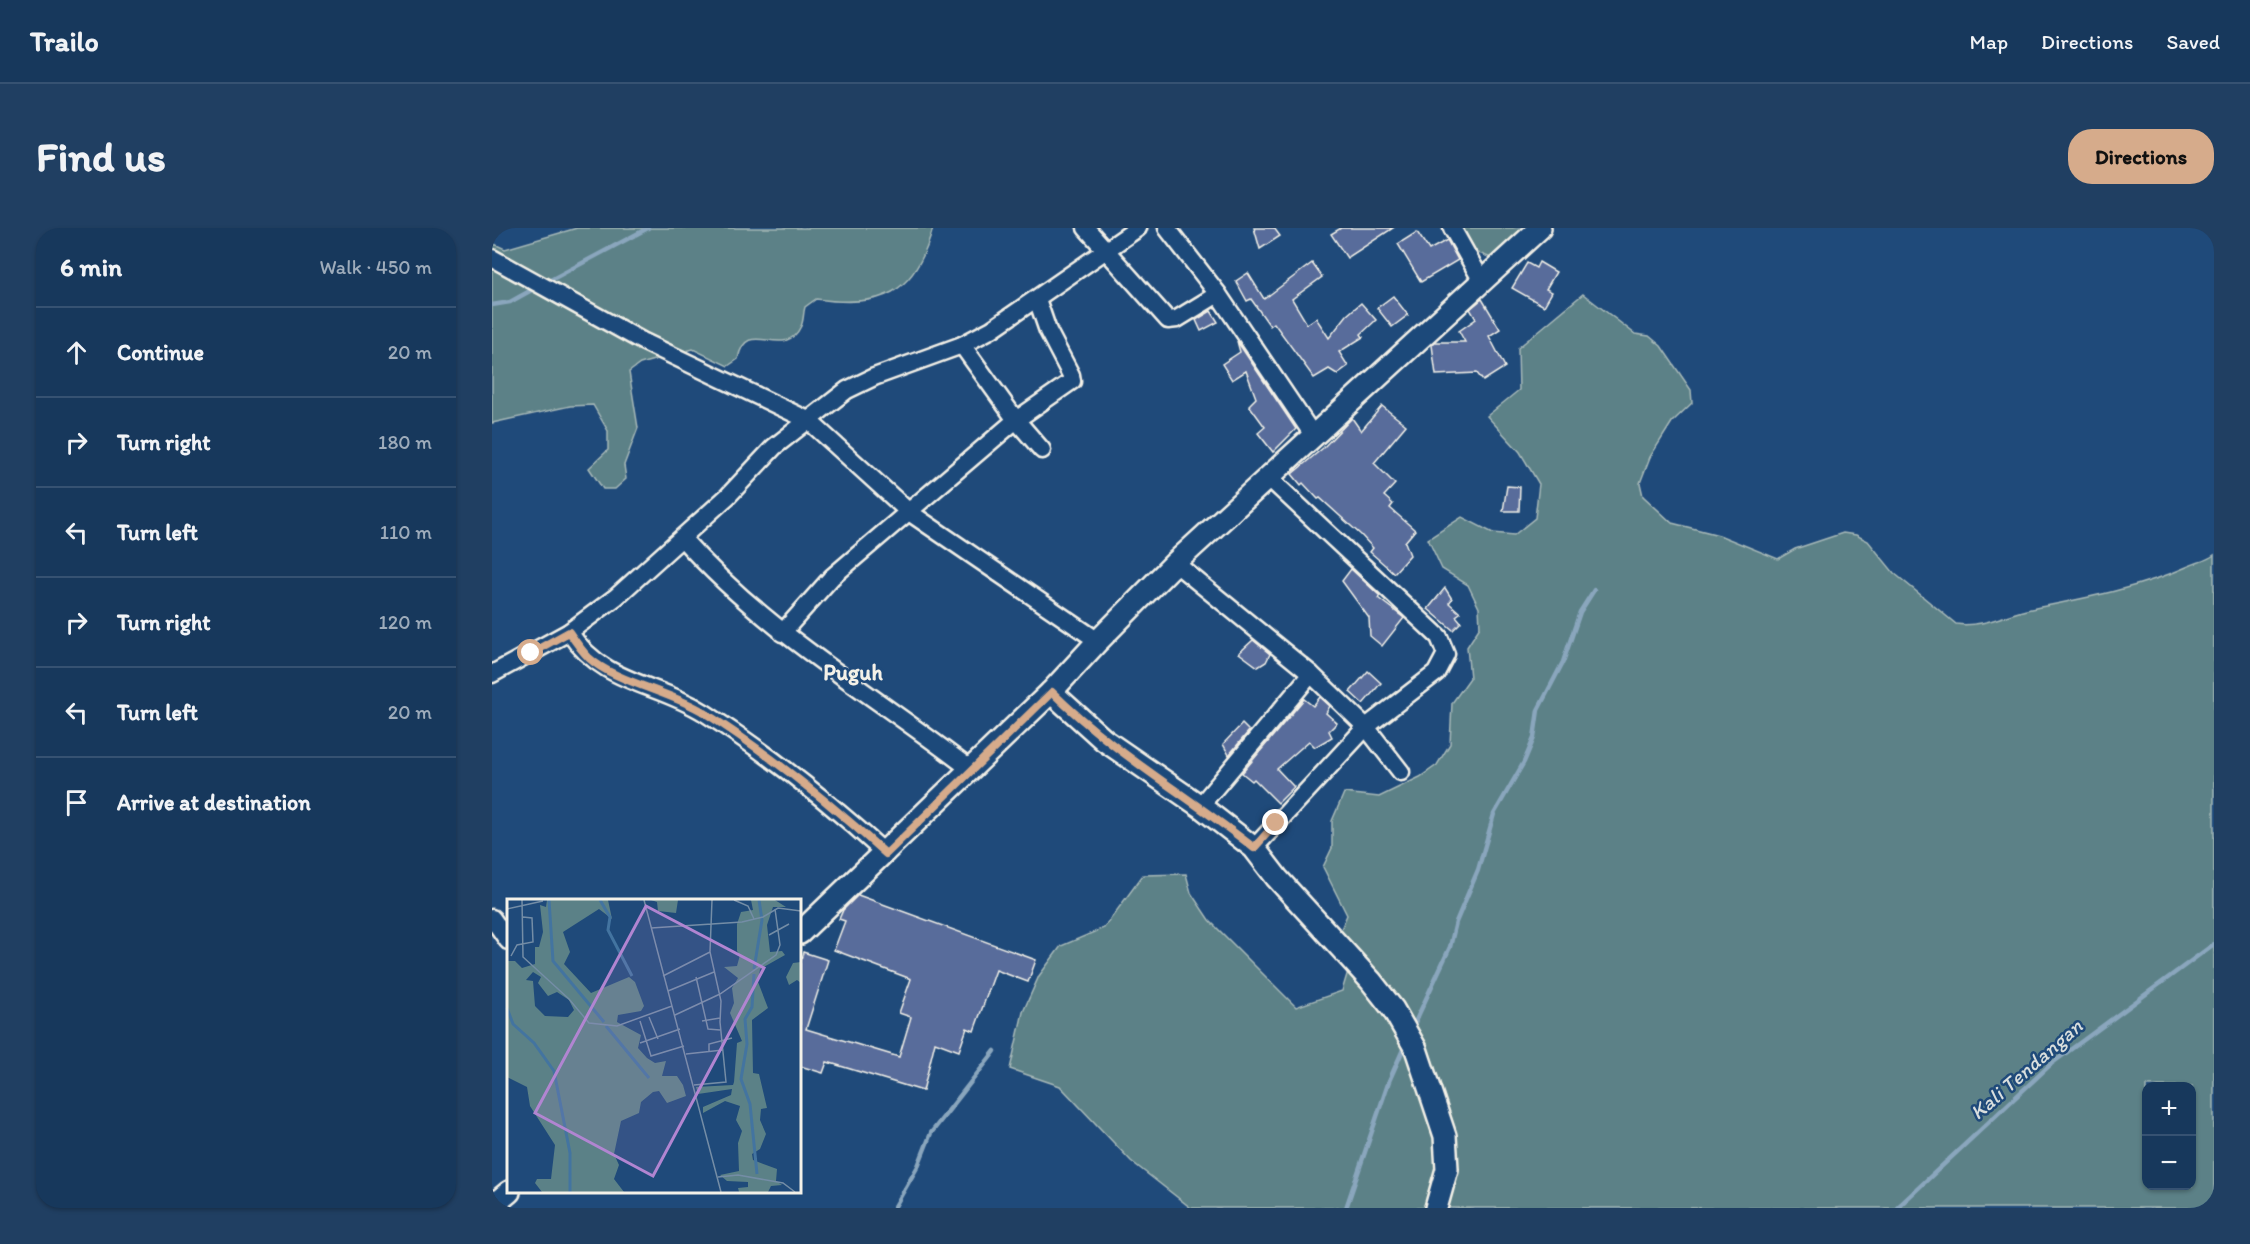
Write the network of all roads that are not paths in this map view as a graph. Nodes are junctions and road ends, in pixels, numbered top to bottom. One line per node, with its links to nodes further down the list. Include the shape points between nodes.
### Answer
1 (1086, 228): 6 (street)
2 (1138, 228): 6 (street)
3 (1167, 228): 9 (street)
4 (1452, 228): 8 (street)
5 (1540, 228): 8 (street)
6 (1106, 249): 9 (street, via 1168,320 1177,319); 10 (street)
7 (492, 258): 12 (street, via 642,341)
8 (1483, 282): 14 (street)
9 (1218, 294): 14 (street)
10 (1037, 299): 11 (street); 13 (street, via 1072,381)
11 (962, 345): 12 (street, via 860,383); 13 (street)
12 (808, 420): 17 (street); 18 (street, via 774,447)
13 (1016, 420): 15 (street); 17 (street)
14 (1313, 435): 16 (street)
15 (1042, 450)
16 (1268, 477): 19 (street); 26 (street, via 1386,585 1444,646 1446,654 1436,673)
17 (909, 512): 21 (street, via 832,577); 22 (street)
18 (682, 538): 20 (street, via 616,597); 21 (street)
19 (1175, 563): 22 (street); 24 (street)
20 (569, 632): 23 (street); 31 (street, via 581,650 599,665 701,710 774,759)
21 (782, 633): 27 (street)
22 (1098, 641): 25 (street)
23 (492, 674)
24 (1311, 674): 26 (street); 29 (street)
25 (1052, 692): 27 (street); 29 (street, via 1104,740)
26 (1366, 727): 28 (street); 30 (street)
27 (970, 770): 31 (street)
28 (1401, 772)
29 (1200, 806): 30 (street)
30 (1254, 848): 37 (street, via 1371,981 1416,1049 1445,1136 1447,1169)
31 (886, 854): 33 (street)
32 (492, 918): 34 (street)
33 (801, 932)
34 (507, 940)
35 (507, 1193): 36 (street)
36 (492, 1206)
37 (1436, 1208)

